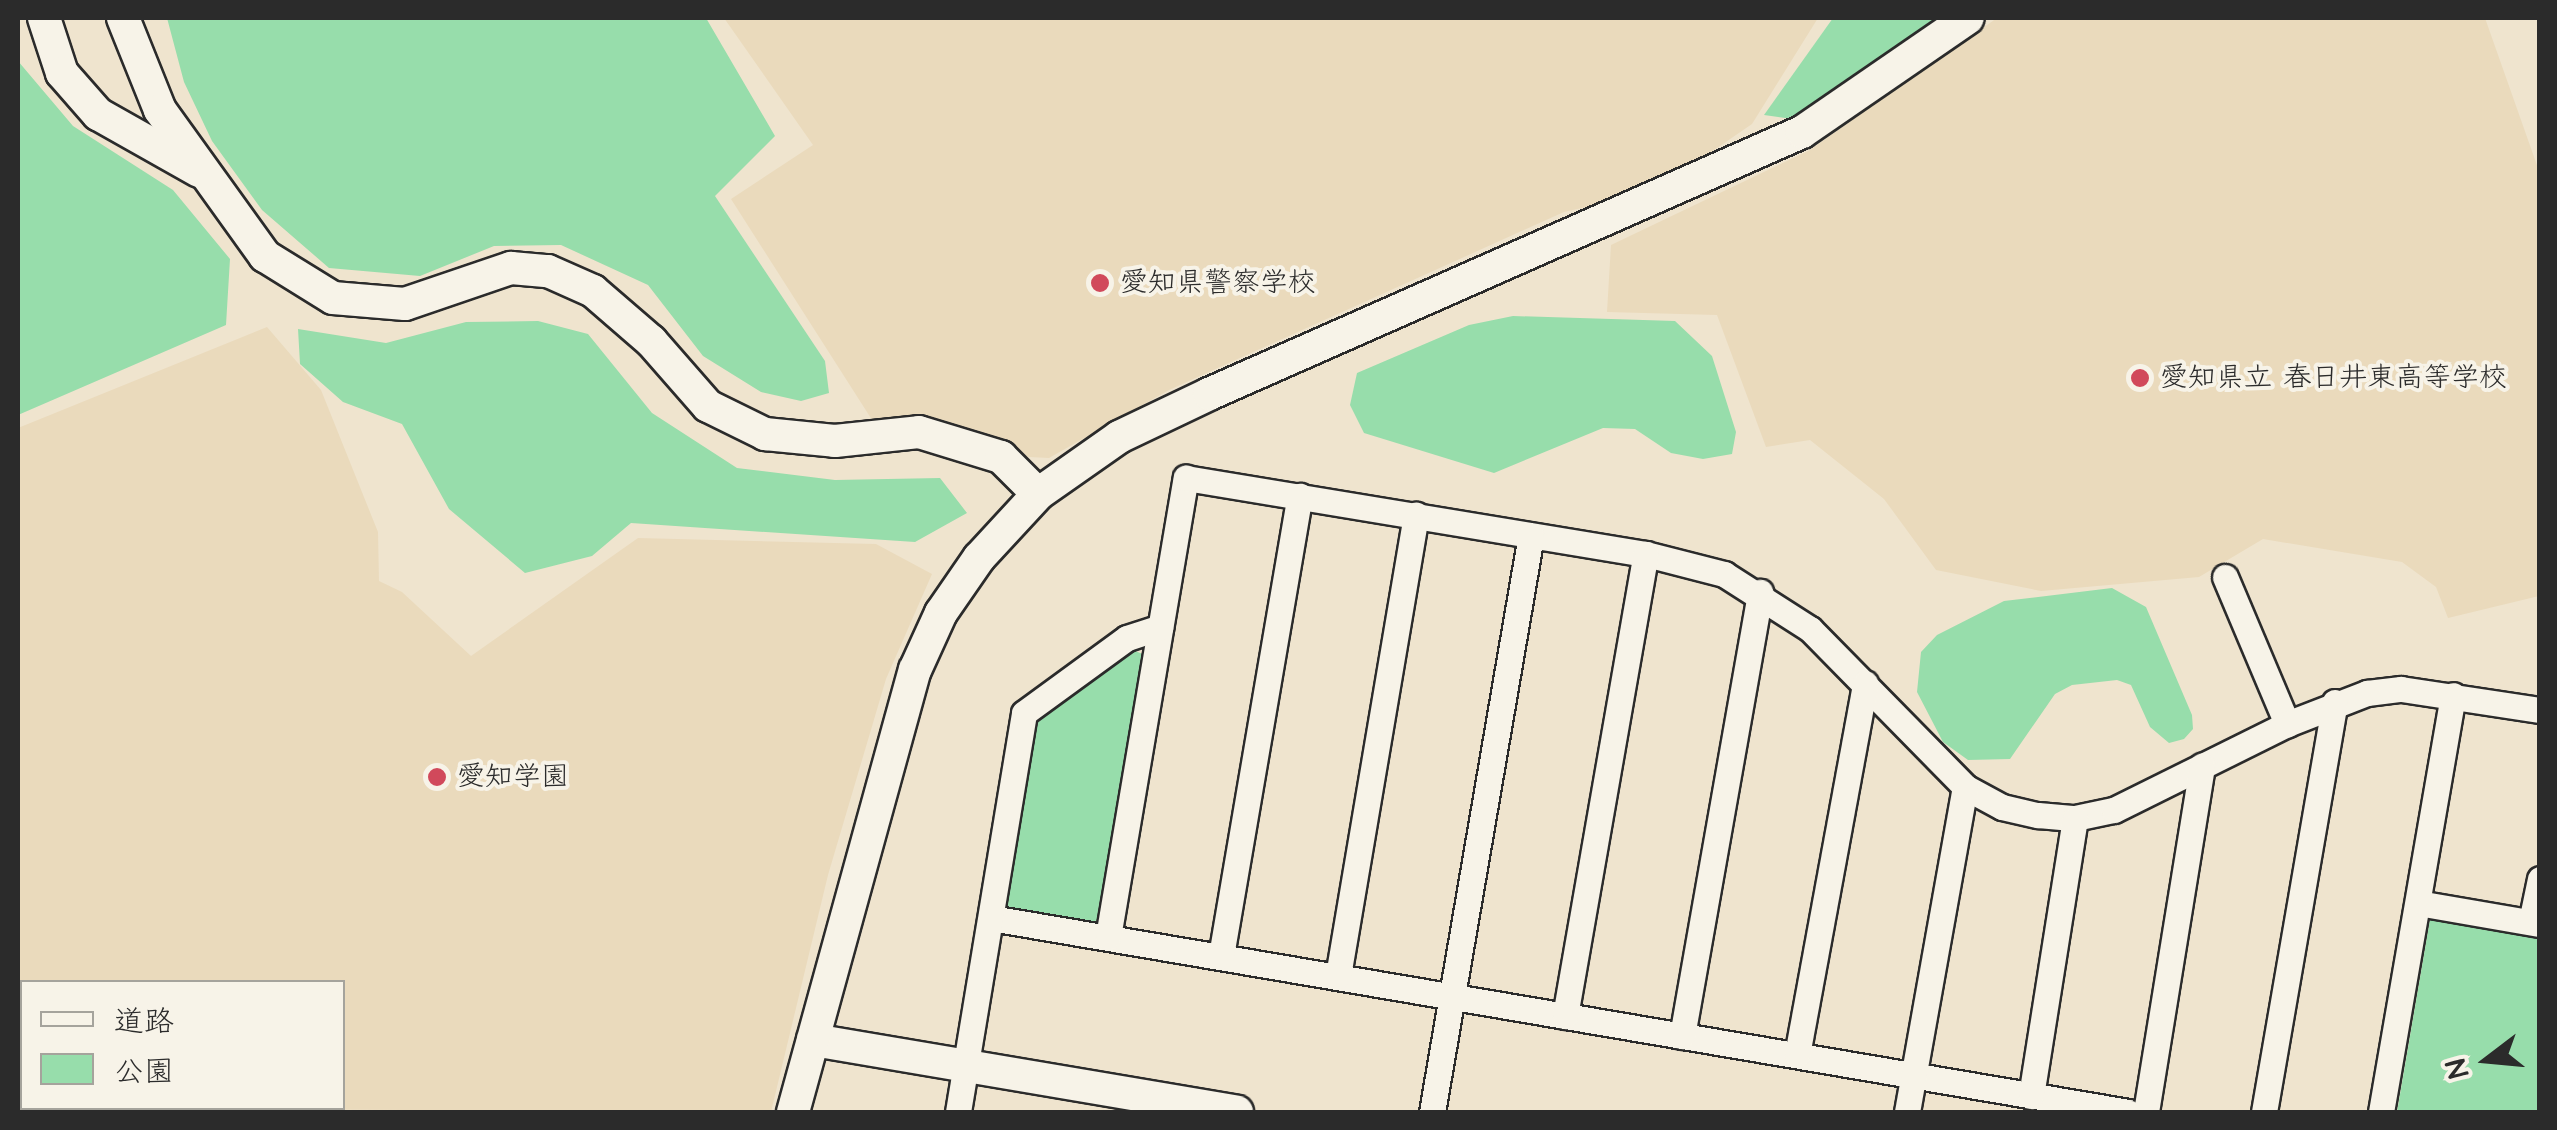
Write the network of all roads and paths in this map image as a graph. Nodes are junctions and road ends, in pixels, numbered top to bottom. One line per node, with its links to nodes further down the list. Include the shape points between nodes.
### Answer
1 (44, 18): 4 (street, via 62,72 98,114)
2 (122, 18): 4 (street, via 160,110)
3 (1968, 18): 5 (street, via 1802,132 1191,402 1119,437)
4 (207, 176): 5 (street, via 264,256 334,298 405,304 510,268 548,271 593,291 651,341 708,406 765,434 835,441 919,432 1001,457)
5 (1038, 494): 31 (street, via 941,613 915,670)
6 (1300, 496): 7 (street); 12 (street, via 1186,478); 26 (street)
7 (1416, 516): 8 (street); 27 (street)
8 (1531, 536): 9 (street); 28 (street)
9 (1646, 554): 11 (street, via 1724,574); 29 (street)
10 (2225, 577): 17 (street)
11 (1760, 592): 13 (street); 30 (street)
12 (1160, 627): 23 (street, via 1126,638 1024,713); 25 (street)
13 (1865, 683): 19 (street); 32 (street)
14 (2453, 695): 15 (street, via 2401,689); 16 (street); 22 (street)
15 (2335, 702): 17 (street); 43 (street)
16 (2540, 710)
17 (2286, 724): 18 (street)
18 (2202, 766): 20 (street, via 2114,810); 42 (street)
19 (1964, 787): 20 (street, via 2002,807); 34 (street)
20 (2075, 818): 35 (street)
21 (2540, 879): 24 (street)
22 (2418, 903): 24 (street); 44 (street)
23 (991, 918): 25 (street); 33 (street)
24 (2535, 923)
25 (1108, 937): 26 (street)
26 (1221, 956): 27 (street)
27 (1338, 976): 28 (street)
28 (1452, 996): 29 (street); 39 (street)
29 (1565, 1016): 30 (street)
30 (1682, 1036): 32 (street)
31 (812, 1040): 33 (street); 36 (street)
32 (1797, 1055): 34 (street)
33 (966, 1066): 37 (street); 38 (street)
34 (1913, 1076): 35 (street); 40 (street)
35 (2031, 1096): 41 (street)
36 (793, 1112)
37 (958, 1112)
38 (1237, 1112)
39 (1432, 1112)
40 (1907, 1112)
41 (2128, 1112)
42 (2146, 1112)
43 (2264, 1112)
44 (2381, 1112)

